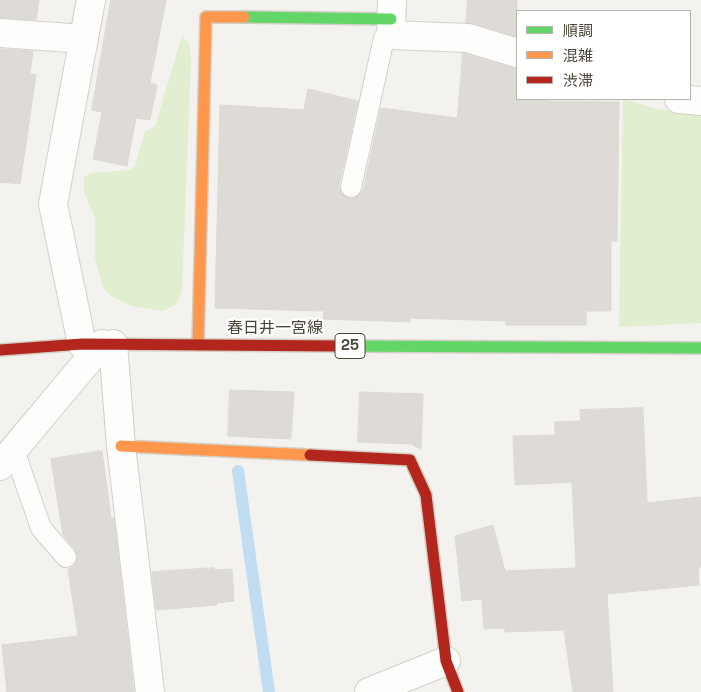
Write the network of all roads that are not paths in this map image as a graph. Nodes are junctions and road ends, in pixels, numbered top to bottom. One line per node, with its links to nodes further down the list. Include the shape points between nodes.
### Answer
1 (91, 0): 4 (street)
2 (392, 18): 5 (street); 6 (lane, via 384,38); 8 (street, via 206,17)
3 (0, 33): 4 (street)
4 (84, 39): 7 (street, via 53,204)
5 (516, 53)
6 (351, 188)
7 (99, 344): 8 (street, 春日井一宮線 / 25); 9 (street, 春日井一宮線 / 25); 11 (street); 12 (street)
8 (198, 345): 10 (street, 春日井一宮線 / 25)
9 (0, 350)
10 (701, 352)
11 (121, 446): 14 (street, via 410,460 426,495); 15 (street)
12 (7, 458): 13 (lane, via 41,528)
13 (66, 556)
14 (446, 661): 16 (street); 17 (street)
15 (150, 692)
16 (369, 692)
17 (458, 692)

